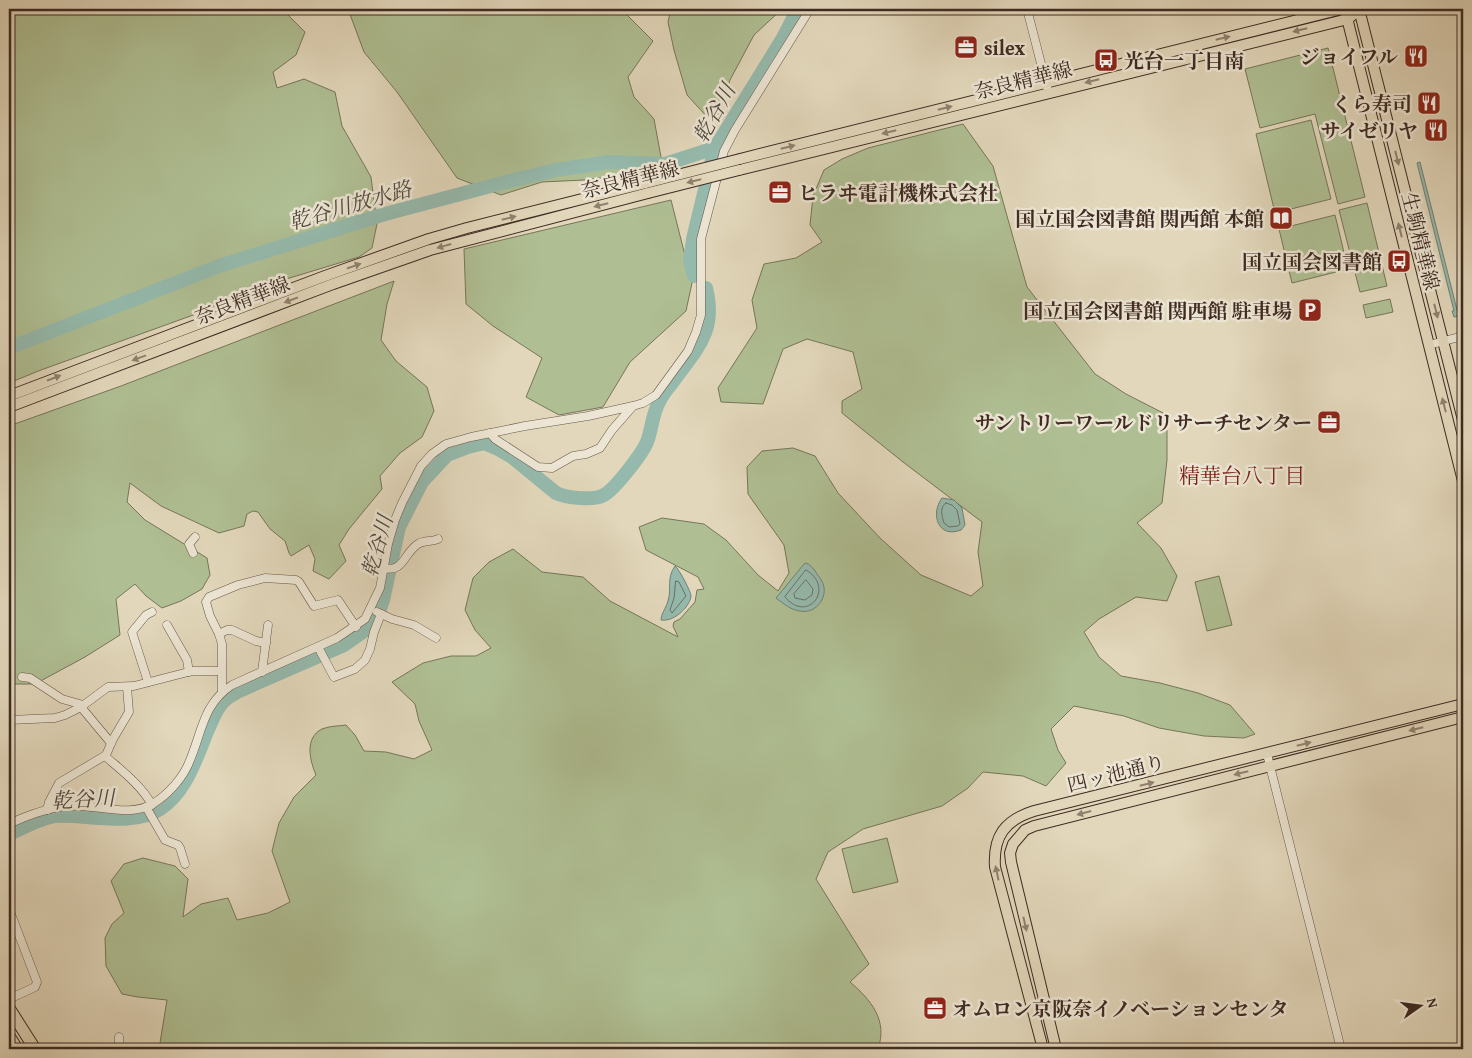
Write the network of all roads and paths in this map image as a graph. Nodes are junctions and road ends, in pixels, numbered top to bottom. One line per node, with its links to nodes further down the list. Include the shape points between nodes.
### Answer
1 (810, 9): 12 (street, via 724,151 701,239 701,315 688,351 656,395 643,404)
2 (1028, 9): 6 (street)
3 (1355, 9): 4 (main road)
4 (1360, 9): 5 (main road, 奈良精華線); 9 (main road, 生駒精華線, one-way to 9)
5 (1345, 12): 6 (main road, 奈良精華線); 10 (main road, 生駒精華線, one-way to 5)
6 (1047, 87): 7 (main road, 奈良精華線, bridge)
7 (647, 188): 11 (main road, 奈良精華線, one-way to 7, via 429,239); 13 (main road, 奈良精華線, one-way to 13, via 430,250)
8 (1463, 336): 9 (street)
9 (1444, 341): 10 (street); 14 (main road, 生駒精華線)
10 (1429, 345): 16 (main road, 生駒精華線, one-way to 10)
11 (9, 396)
12 (633, 406): 15 (street); 15 (street, via 600,448 573,456 552,468 538,467)
13 (9, 407)
14 (1463, 420)
15 (490, 433): 20 (street, via 446,444 421,466 395,520)
16 (1463, 481)
17 (195, 537): 19 (street, via 189,544)
18 (438, 539): 20 (street, via 417,545 399,566)
19 (193, 554)
20 (387, 569): 22 (street)
21 (152, 612): 34 (street, via 132,632)
22 (376, 612): 25 (street); 27 (street, via 414,625); 29 (street, via 367,657 354,669 334,677)
23 (167, 625): 31 (street, via 187,660)
24 (268, 625): 28 (street)
25 (356, 627): 26 (street, via 338,600 314,606 297,581 265,578 238,585 207,599 210,616); 29 (street)
26 (219, 634): 28 (street, via 232,630); 30 (street)
27 (436, 638)
28 (266, 642): 32 (street)
29 (319, 651): 32 (street)
30 (221, 671): 31 (street); 36 (street)
31 (189, 672): 34 (street)
32 (262, 672): 36 (street)
33 (22, 677): 38 (street, via 30,678 62,699)
34 (148, 682): 35 (street)
35 (127, 687): 38 (street, via 108,687); 41 (street, via 129,712)
36 (222, 692): 46 (street, via 204,718 186,768 168,793)
37 (1463, 704): 42 (main road, 四ッ池通り, one-way to 37)
38 (82, 706): 40 (street, via 56,718); 41 (street)
39 (1463, 717): 44 (main road, 四ッ池通り, one-way to 44)
40 (9, 720)
41 (111, 743): 43 (street)
42 (1267, 754): 44 (street); 57 (main road, 四ッ池通り, one-way to 42, via 995,867 994,854 1003,831 1022,815)
43 (105, 756): 45 (street, via 59,783); 46 (street, via 146,795)
44 (1270, 766): 58 (main road, 四ッ池通り, one-way to 58, via 1034,826 1018,836 1010,853 1011,862); 59 (street)
45 (47, 810): 46 (street, via 68,806); 47 (street)
46 (149, 810): 48 (street, via 165,840 178,845)
47 (9, 824)
48 (185, 864)
49 (9, 909): 50 (street, via 37,982 35,987)
50 (9, 999)
51 (9, 1008): 55 (highway)
52 (9, 1036): 54 (highway)
53 (120, 1037): 56 (street)
54 (17, 1049)
55 (35, 1049)
56 (116, 1049)
57 (1043, 1049)
58 (1056, 1049)
59 (1341, 1049)

